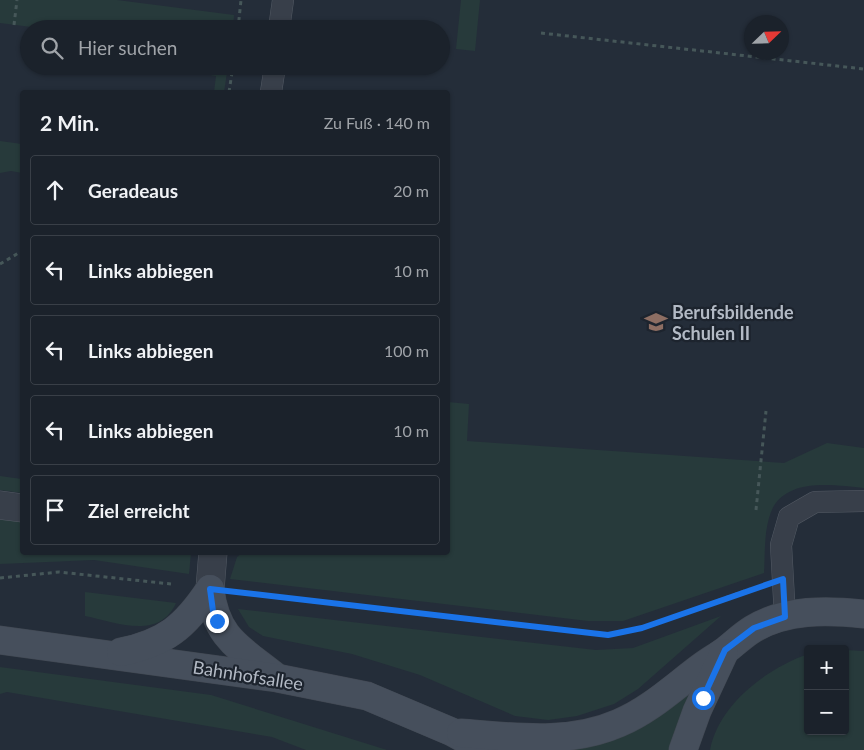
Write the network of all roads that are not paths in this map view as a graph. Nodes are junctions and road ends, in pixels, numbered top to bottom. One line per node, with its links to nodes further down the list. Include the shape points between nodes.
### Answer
1 (283, 0): 2 (lane)
2 (281, 20)
3 (274, 75): 4 (lane)
4 (271, 90)
5 (864, 502): 11 (lane, via 815,502 789,517 781,544)
6 (0, 505): 7 (street)
7 (20, 508)
8 (213, 555): 9 (street)
9 (210, 589): 14 (main road, via 196,610 172,633 156,642); 15 (main road, via 213,611 233,644)
10 (864, 614): 11 (main road, via 830,610)
11 (785, 617): 13 (main road, via 754,628)
12 (0, 640): 14 (main road, Bahnhofsallee)
13 (725, 650): 16 (main road, via 653,705 619,724 583,735); 18 (main road, via 696,711)
14 (110, 654): 15 (main road, Bahnhofsallee)
15 (277, 678): 16 (main road, Bahnhofsallee, via 367,696)
16 (461, 741): 17 (main road, Bahnhofsallee)
17 (485, 750)
18 (684, 750)

